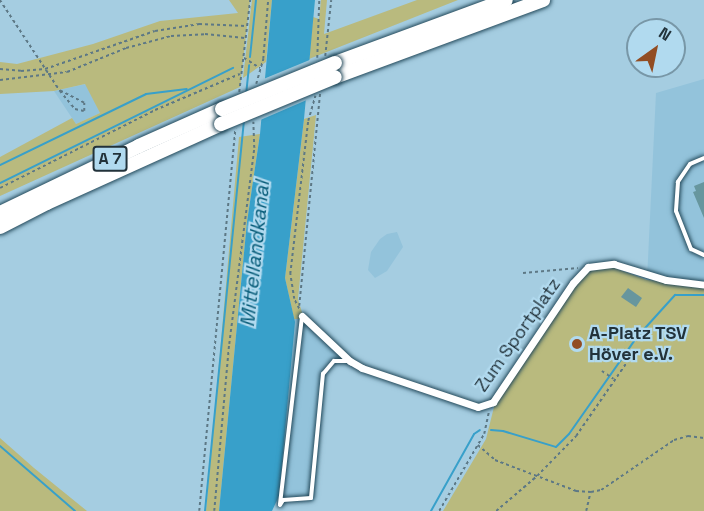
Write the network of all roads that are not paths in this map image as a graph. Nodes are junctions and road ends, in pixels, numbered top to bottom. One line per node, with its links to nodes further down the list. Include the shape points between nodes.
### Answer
1 (506, 0): 4 (highway, A 7, bridge, via 330,62 139,146)
2 (543, 0): 5 (highway, A 7, bridge, via 221,124)
3 (704, 158): 6 (lane, via 690,164 678,182 676,211 691,249)
4 (0, 213)
5 (0, 227)
6 (704, 255)
7 (704, 285): 9 (street, Zum Sportplatz, via 666,280 614,264 588,267 576,278 493,402 486,406 470,405)
8 (302, 316): 9 (street, Zum Sportplatz); 9 (lane, via 280,505 284,500 311,498 323,374 334,361)
9 (350, 361)

